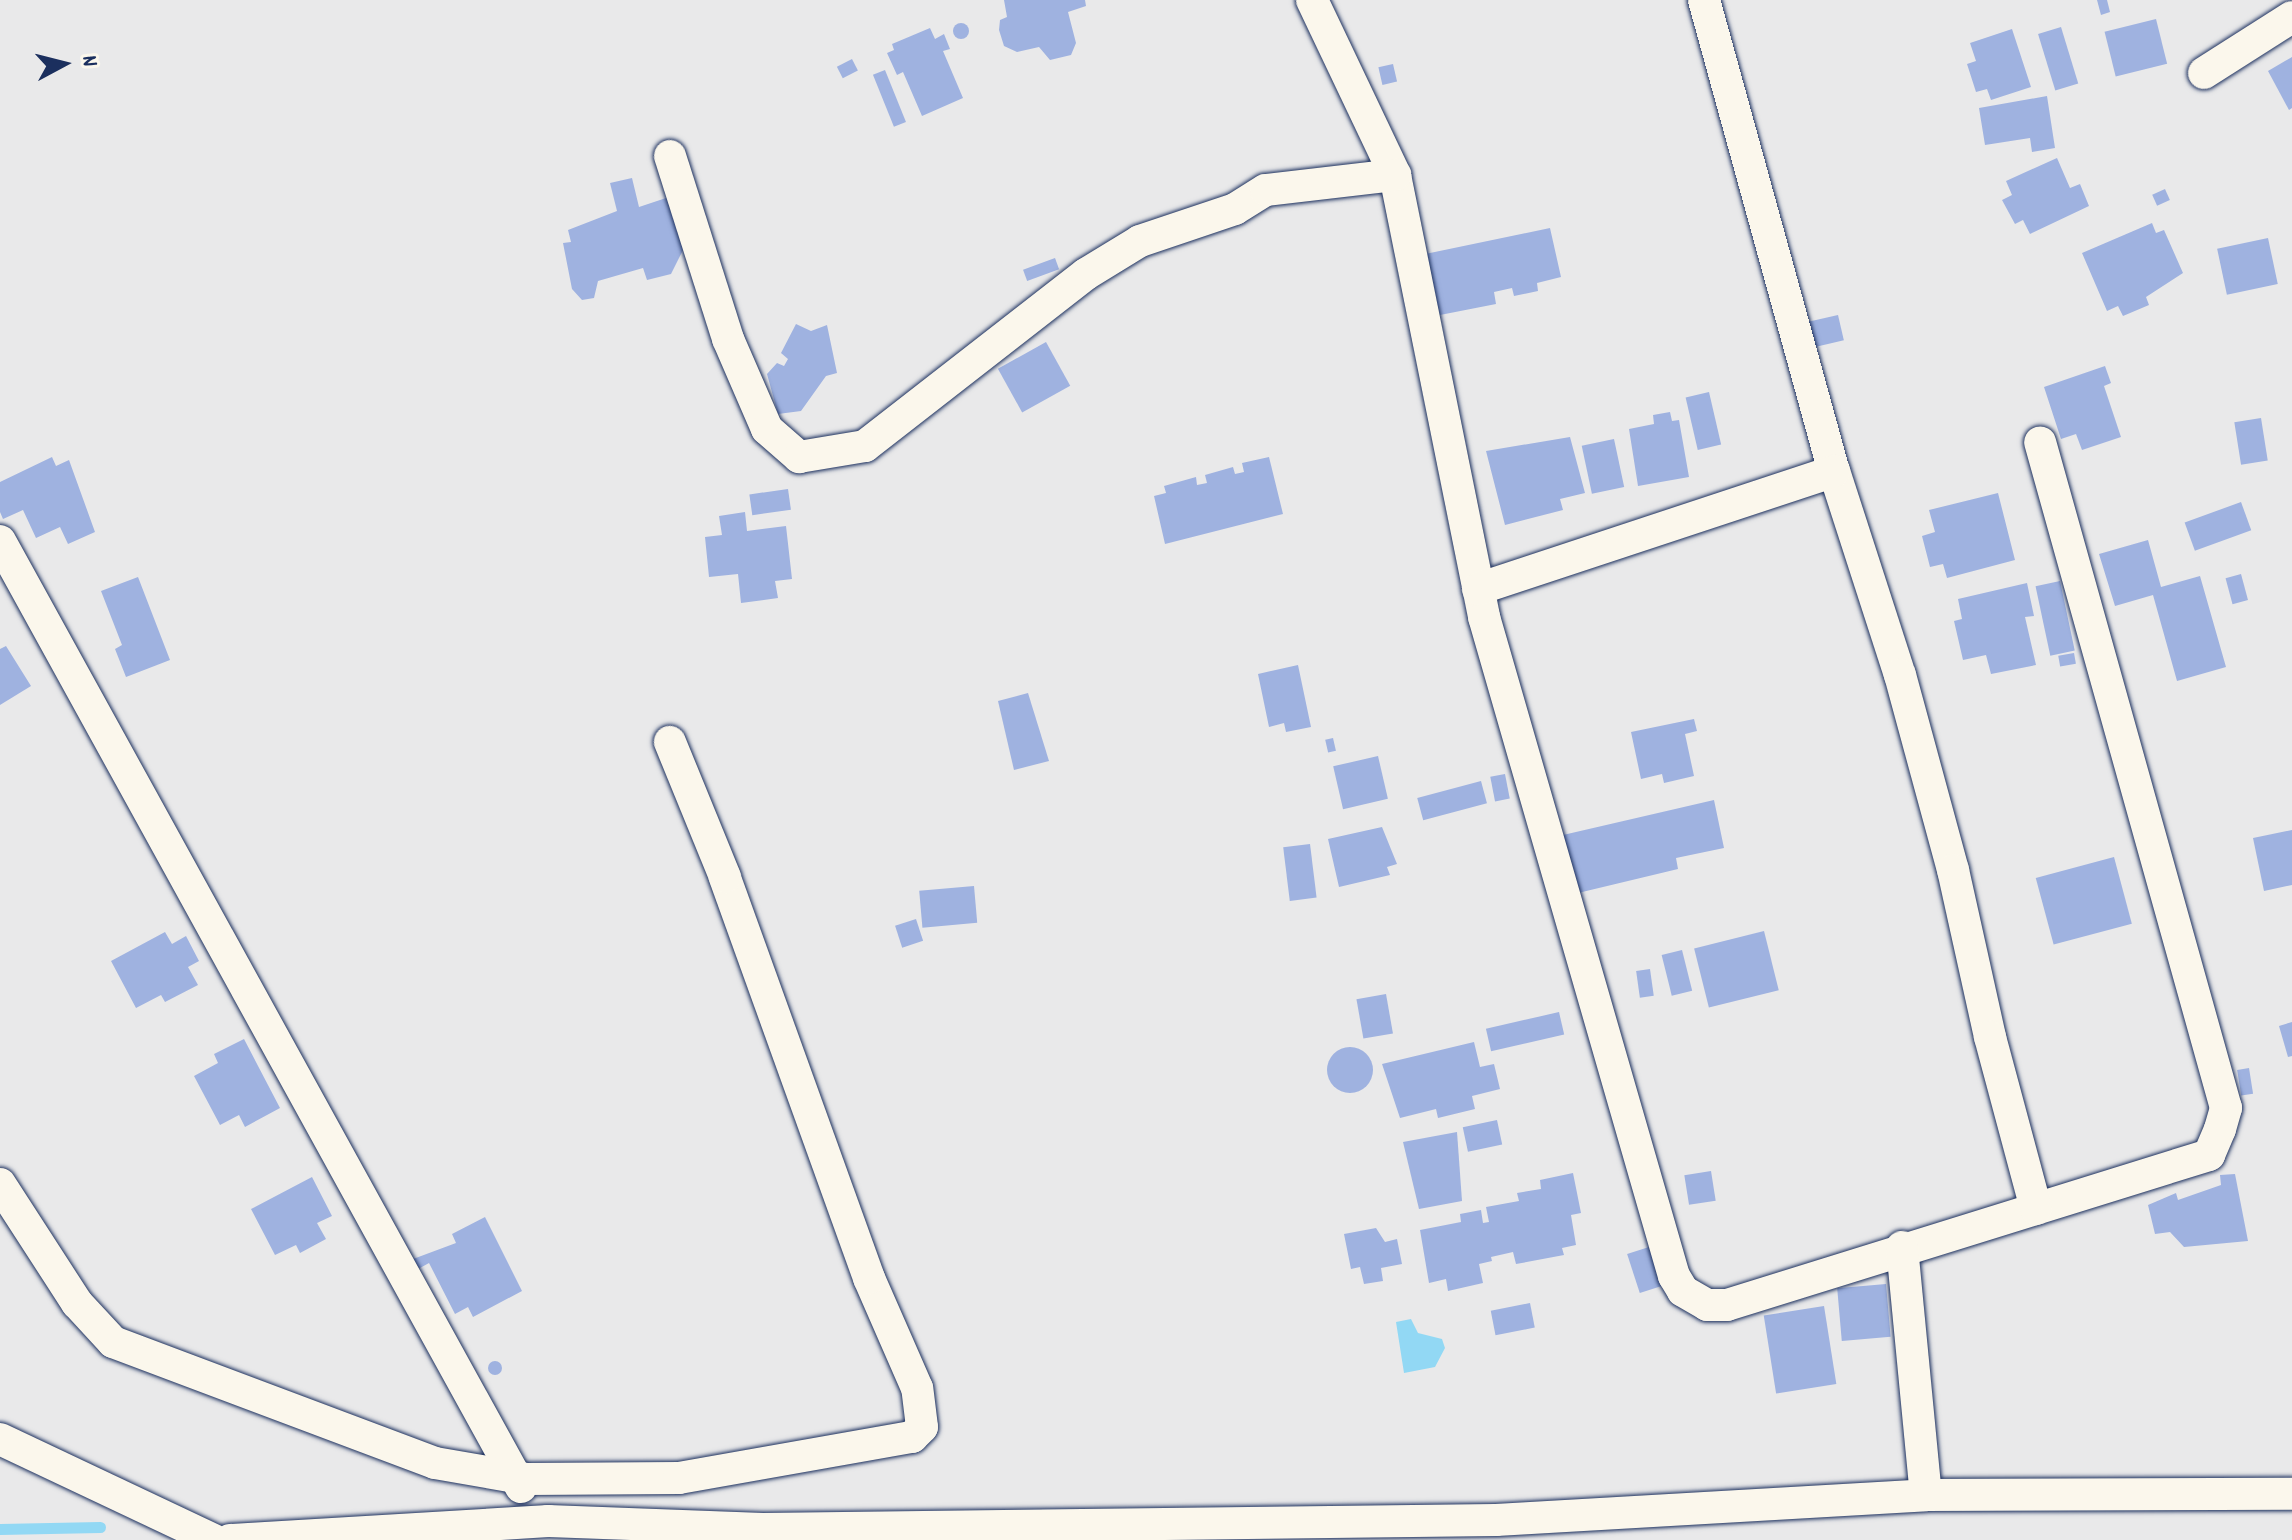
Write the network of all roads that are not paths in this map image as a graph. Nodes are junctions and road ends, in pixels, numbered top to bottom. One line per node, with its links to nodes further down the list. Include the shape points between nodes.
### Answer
1 (1312, 0): 6 (street)
2 (1704, 0): 8 (street)
3 (2292, 17): 4 (street)
4 (2204, 73)
5 (670, 156): 6 (street, via 728,339 767,429 799,457 865,446 1086,274 1140,241 1235,209 1266,190)
6 (1395, 175): 10 (street)
7 (2040, 442): 13 (street, via 2226,1108 2209,1155)
8 (1834, 471): 10 (street); 13 (street, via 1900,675)
9 (0, 541): 16 (street)
10 (1478, 589): 14 (street, via 1674,1276 1683,1291 1707,1305 1727,1305)
11 (670, 742): 16 (street, via 725,877 869,1278 917,1388 922,1427 912,1437 679,1478)
12 (0, 1184): 16 (street, via 77,1303 113,1342 435,1463)
13 (2036, 1209): 14 (street)
14 (1902, 1247): 18 (street)
15 (0, 1439): 20 (street)
16 (512, 1476): 19 (street)
17 (2292, 1494): 18 (street)
18 (1926, 1495): 19 (street, via 1496,1520 763,1529)
19 (548, 1521): 21 (street)
20 (214, 1540)
21 (230, 1540)

